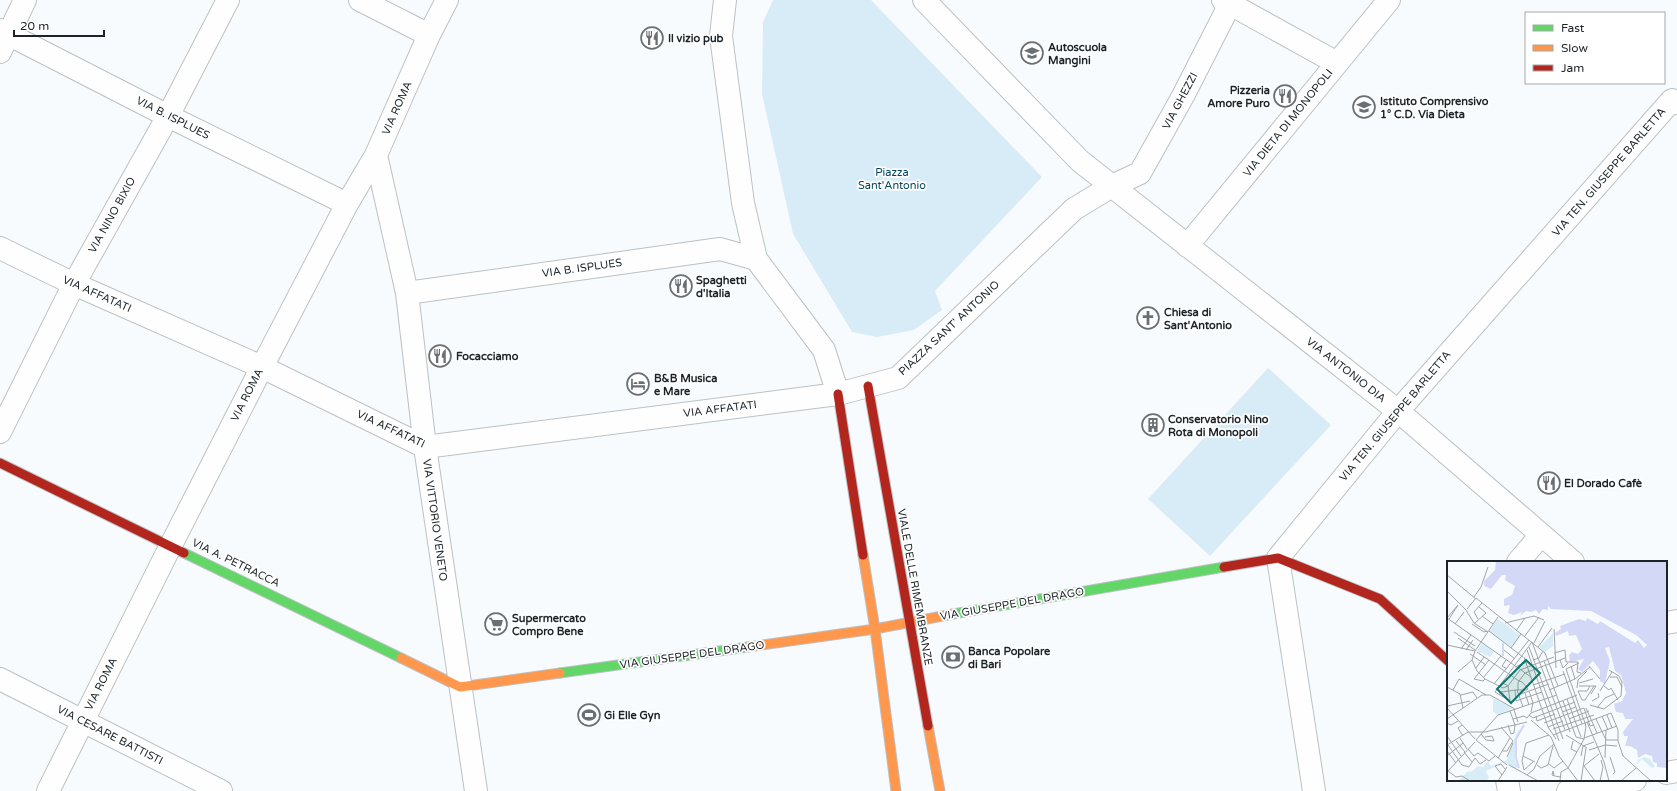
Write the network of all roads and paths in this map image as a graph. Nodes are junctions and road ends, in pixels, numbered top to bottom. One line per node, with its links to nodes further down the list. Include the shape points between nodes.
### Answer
1 (25, 0): 10 (street)
2 (228, 0): 13 (street, VIA NINO BIXIO)
3 (360, 0): 9 (street)
4 (447, 0): 9 (street, VIA ROMA)
5 (725, 0): 19 (street, via 721,36 743,203)
6 (924, 0): 15 (street, via 1080,161)
7 (1389, 0): 11 (street, VIA DIETA DI MONOPOLI)
8 (1229, 1): 11 (street); 15 (street, VIA GHEZZI, via 1183,96 1140,173)
9 (429, 35): 14 (street, VIA ROMA)
10 (3, 39): 13 (street, VIA B. ISPLUES)
11 (1337, 63): 17 (street, VIA DIETA DI MONOPOLI)
12 (1675, 101): 25 (street, VIA TEN. GIUSEPPE BARLETTA)
13 (168, 116): 16 (street, VIA B. ISPLUES); 20 (street, VIA NINO BIXIO)
14 (376, 155): 16 (street, VIA ROMA); 21 (street, VIA VITTORIO VENETO)
15 (1112, 186): 17 (street, VIA ANTONIO DIA); 23 (street, PIAZZA SANT' ANTONIO, via 1074,209 898,378)
16 (347, 204): 22 (street, VIA ROMA)
17 (1187, 246): 25 (street, VIA ANTONIO DIA)
18 (0, 248): 20 (street, VIA AFFATATI)
19 (756, 259): 21 (street, VIA B. ISPLUES, via 720,248); 24 (street, via 824,350)
20 (74, 284): 22 (street, VIA AFFATATI); 26 (street, VIA NINO BIXIO)
21 (407, 293): 27 (street, VIA VITTORIO VENETO)
22 (262, 367): 27 (street, VIA AFFATATI); 30 (street, VIA ROMA)
23 (868, 386): 24 (street, PIAZZA SANT' ANTONIO); 35 (street, VIALE DELLE RIMEMBRANZE)
24 (838, 394): 27 (street, VIA AFFATATI); 37 (street)
25 (1398, 411): 29 (street, VIA ANTONIO DIA); 31 (street, VIA TEN. GIUSEPPE BARLETTA)
26 (0, 432)
27 (425, 447): 40 (street, VIA VITTORIO VENETO)
28 (0, 463): 30 (street, VIA A. PETRACCA)
29 (1541, 535): 32 (street); 33 (street, VIA ANTONIO DIA)
30 (171, 545): 40 (street, VIA A. PETRACCA); 41 (street, VIA ROMA)
31 (1278, 558): 35 (street, VIA GIUSEPPE DEL DRAGO); 38 (street, via 1380,599); 51 (street)
32 (1519, 561)
33 (1572, 561)
34 (1677, 621): 36 (street)
35 (909, 623): 37 (street, VIA GIUSEPPE DEL DRAGO); 50 (street, VIALE DELLE RIMEMBRANZE)
36 (1667, 623)
37 (875, 629): 40 (street, VIA GIUSEPPE DEL DRAGO); 49 (street)
38 (1445, 654)
39 (0, 679): 41 (street, VIA CESARE BATTISTI)
40 (460, 687): 48 (street, VIA VITTORIO VENETO)
41 (82, 722): 46 (street, VIA ROMA); 47 (street, VIA CESARE BATTISTI)
42 (1677, 770): 43 (street)
43 (1667, 773)
44 (1506, 781): 52 (street)
45 (1628, 781): 53 (street)
46 (48, 791)
47 (221, 791)
48 (476, 791)
49 (896, 791)
50 (940, 791)
51 (1314, 791)
52 (1510, 791)
53 (1568, 791)

